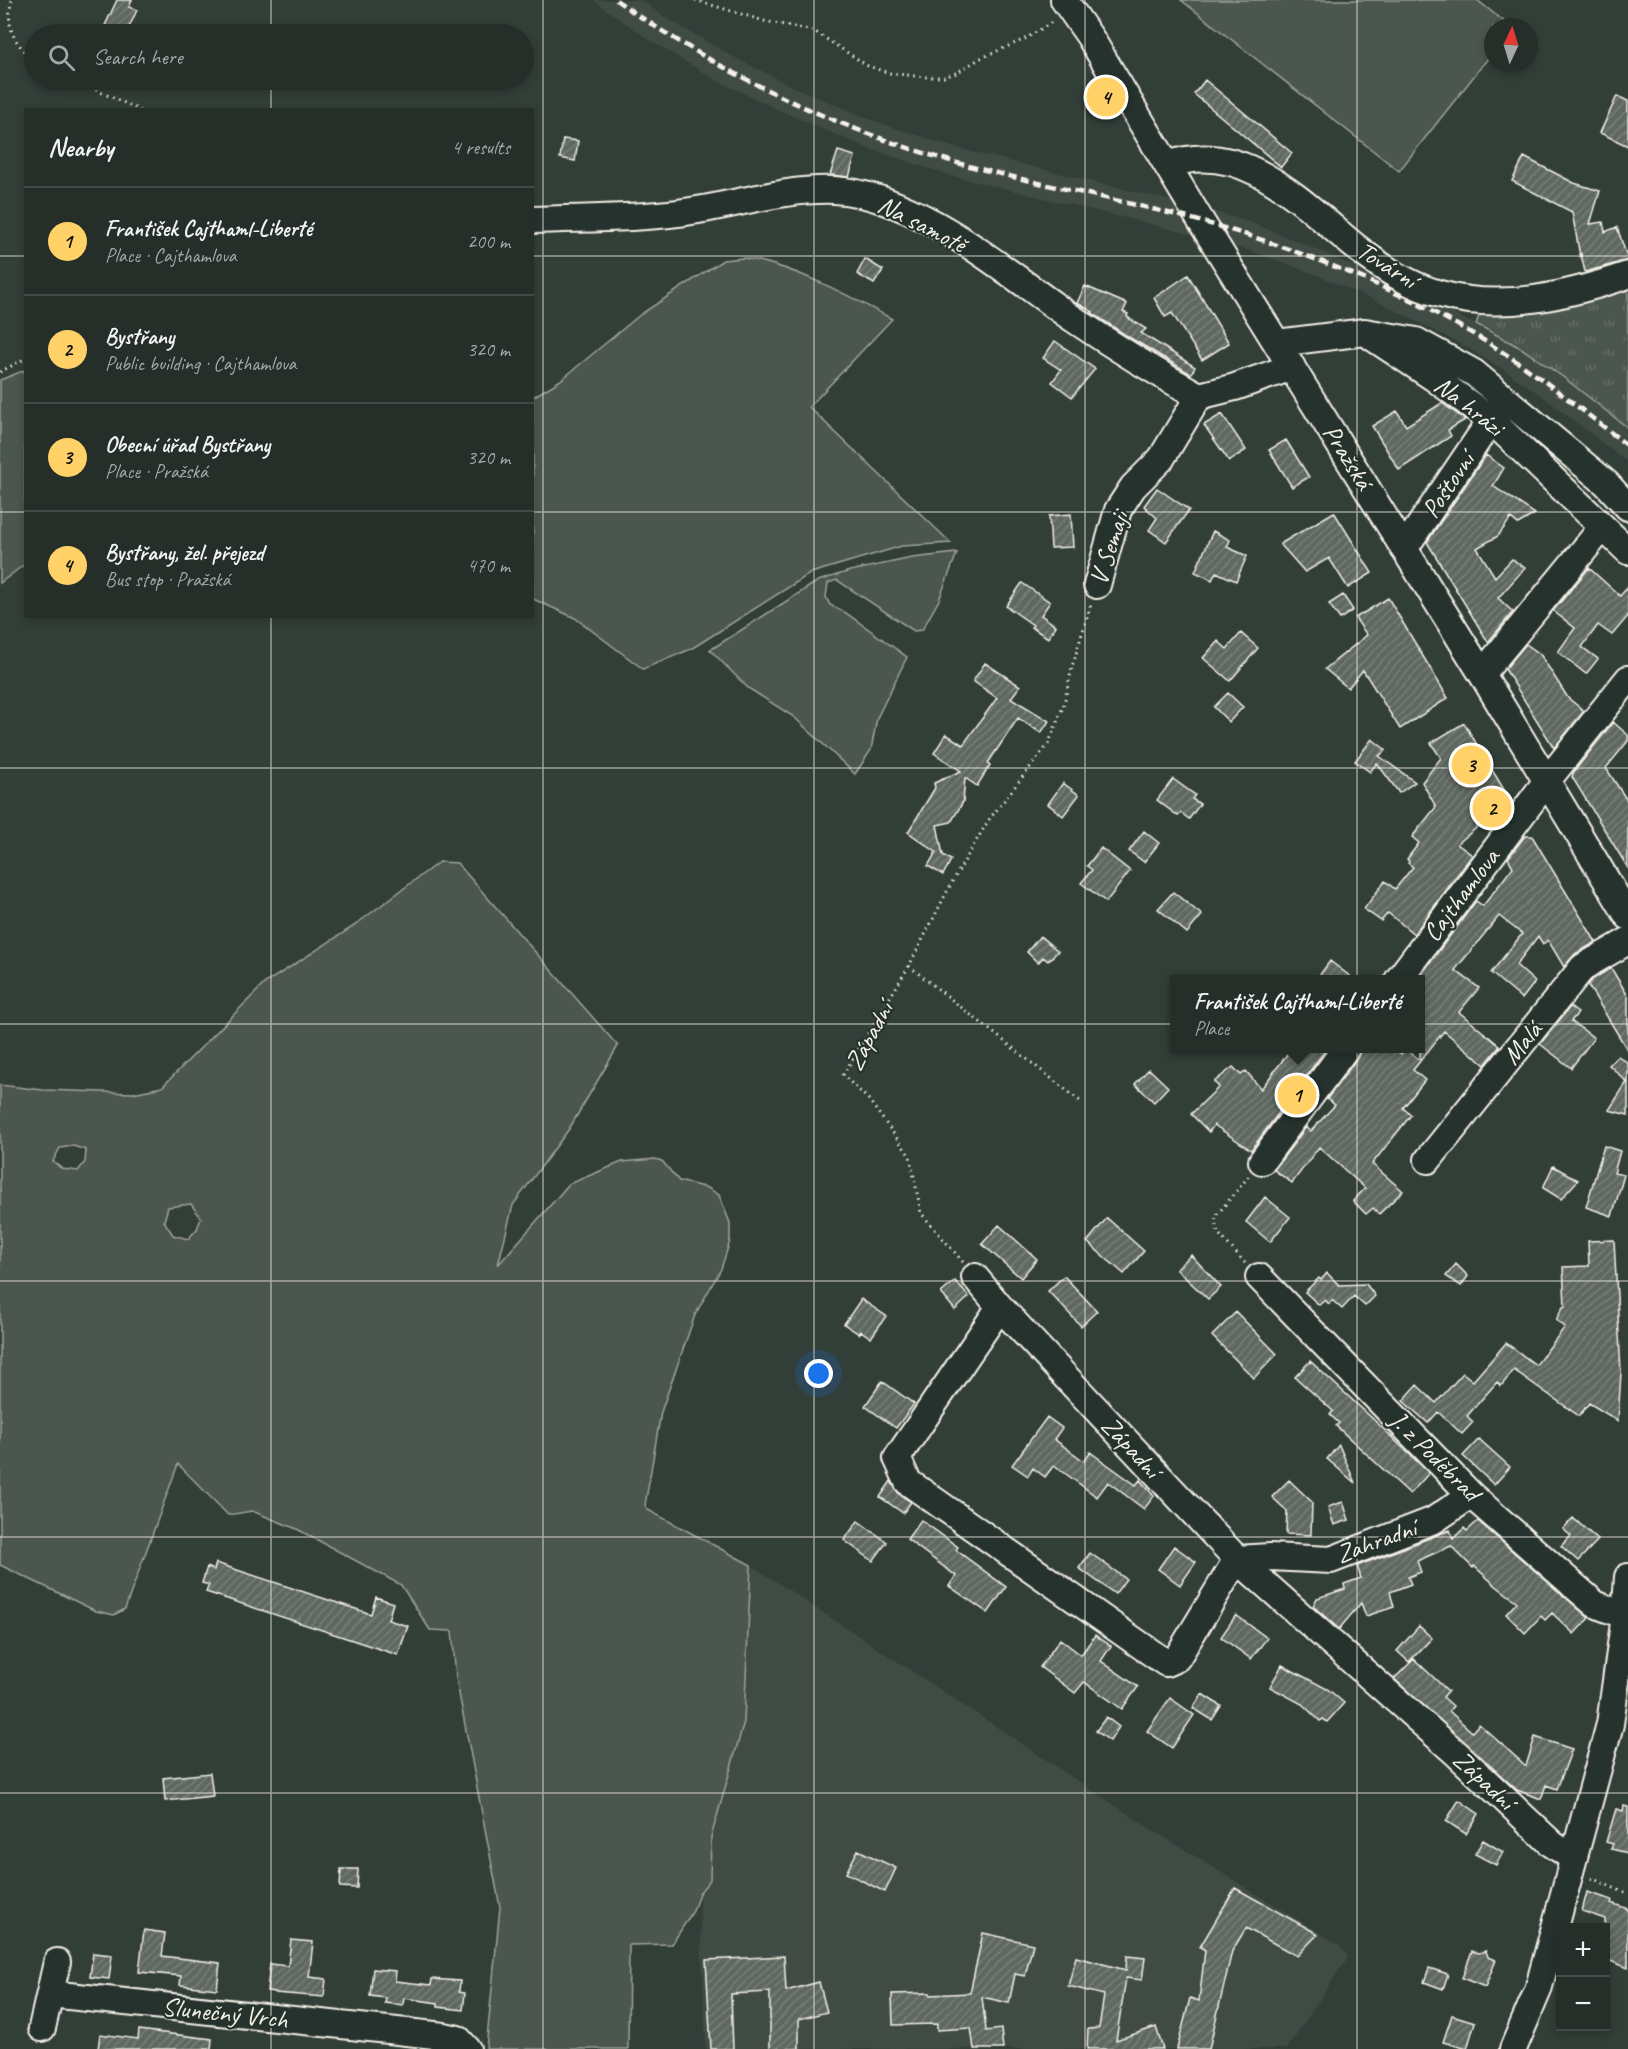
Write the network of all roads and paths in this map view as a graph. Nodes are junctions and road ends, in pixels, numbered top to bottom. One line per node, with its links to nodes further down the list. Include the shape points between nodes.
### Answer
1 (12, 0): 4 (path, via 10,29)
2 (695, 0): 3 (path, via 814,31 868,66 924,77 944,77 1039,31)
3 (1067, 4): 7 (street, Pražská)
4 (24, 51)
5 (96, 90): 6 (path)
6 (136, 108)
7 (1168, 165): 9 (street, Tovární, via 1210,158 1256,172 1287,190 1392,273 1440,294 1480,301 1527,300 1577,291); 11 (street, Pražská)
8 (534, 220): 15 (street, Na samotě, via 669,214 792,192 834,190 870,197 908,210 945,231 1139,362)
9 (1628, 275)
10 (1365, 332): 11 (street); 16 (street, Na hrázi); 17 (street, via 1416,341 1474,373 1590,469)
11 (1277, 343): 13 (street, Pražská)
12 (24, 359): 14 (path)
13 (1292, 367): 15 (street); 19 (street, Pražská)
14 (0, 372)
15 (1199, 396): 21 (street, V Semaji, via 1161,459 1133,487 1118,510)
16 (1491, 420): 18 (street, Na hrázi); 19 (street, Poštovní)
17 (1628, 507)
18 (1602, 528): 20 (street, Na hrázi); 22 (street)
19 (1404, 549): 22 (street, Pražská)
20 (1628, 551)
21 (1097, 585): 27 (path, V Semaji, via 1064,704 1049,743 988,821)
22 (1482, 674): 24 (street, Pražská)
23 (1628, 679): 24 (street)
24 (1546, 782): 25 (street, Pražská); 28 (street, Cajthamlova)
25 (1628, 916)
26 (1628, 941): 31 (street, Malá, via 1583,967)
27 (909, 966): 30 (path); 33 (path, Západní, via 843,1075 868,1099 910,1156 921,1213)
28 (1402, 975)
29 (1342, 1053): 32 (street)
30 (1080, 1101)
31 (1428, 1160)
32 (1262, 1161): 34 (path, via 1215,1216 1218,1233)
33 (975, 1277): 35 (street, Západní)
34 (1259, 1278): 36 (street, J. z Poděbrad)
35 (1000, 1307): 37 (street, Západní); 37 (street, via 897,1458 908,1482 1166,1663 1177,1658)
36 (1472, 1495): 37 (street, Zahradní, via 1434,1520 1331,1560); 39 (street, J. z Poděbrad, via 1595,1604)
37 (1237, 1559): 40 (street, Západní, via 1431,1731)
38 (1628, 1577): 39 (street)
39 (1625, 1616): 40 (street, via 1610,1724)
40 (1572, 1864): 41 (path); 46 (street, via 1538,1990)
41 (1628, 1894)
42 (57, 1962): 43 (street)
43 (50, 1994): 44 (street); 45 (street, Slunečný Vrch, via 444,2036 458,2039)
44 (42, 2028)
45 (466, 2049)
46 (1513, 2049)

